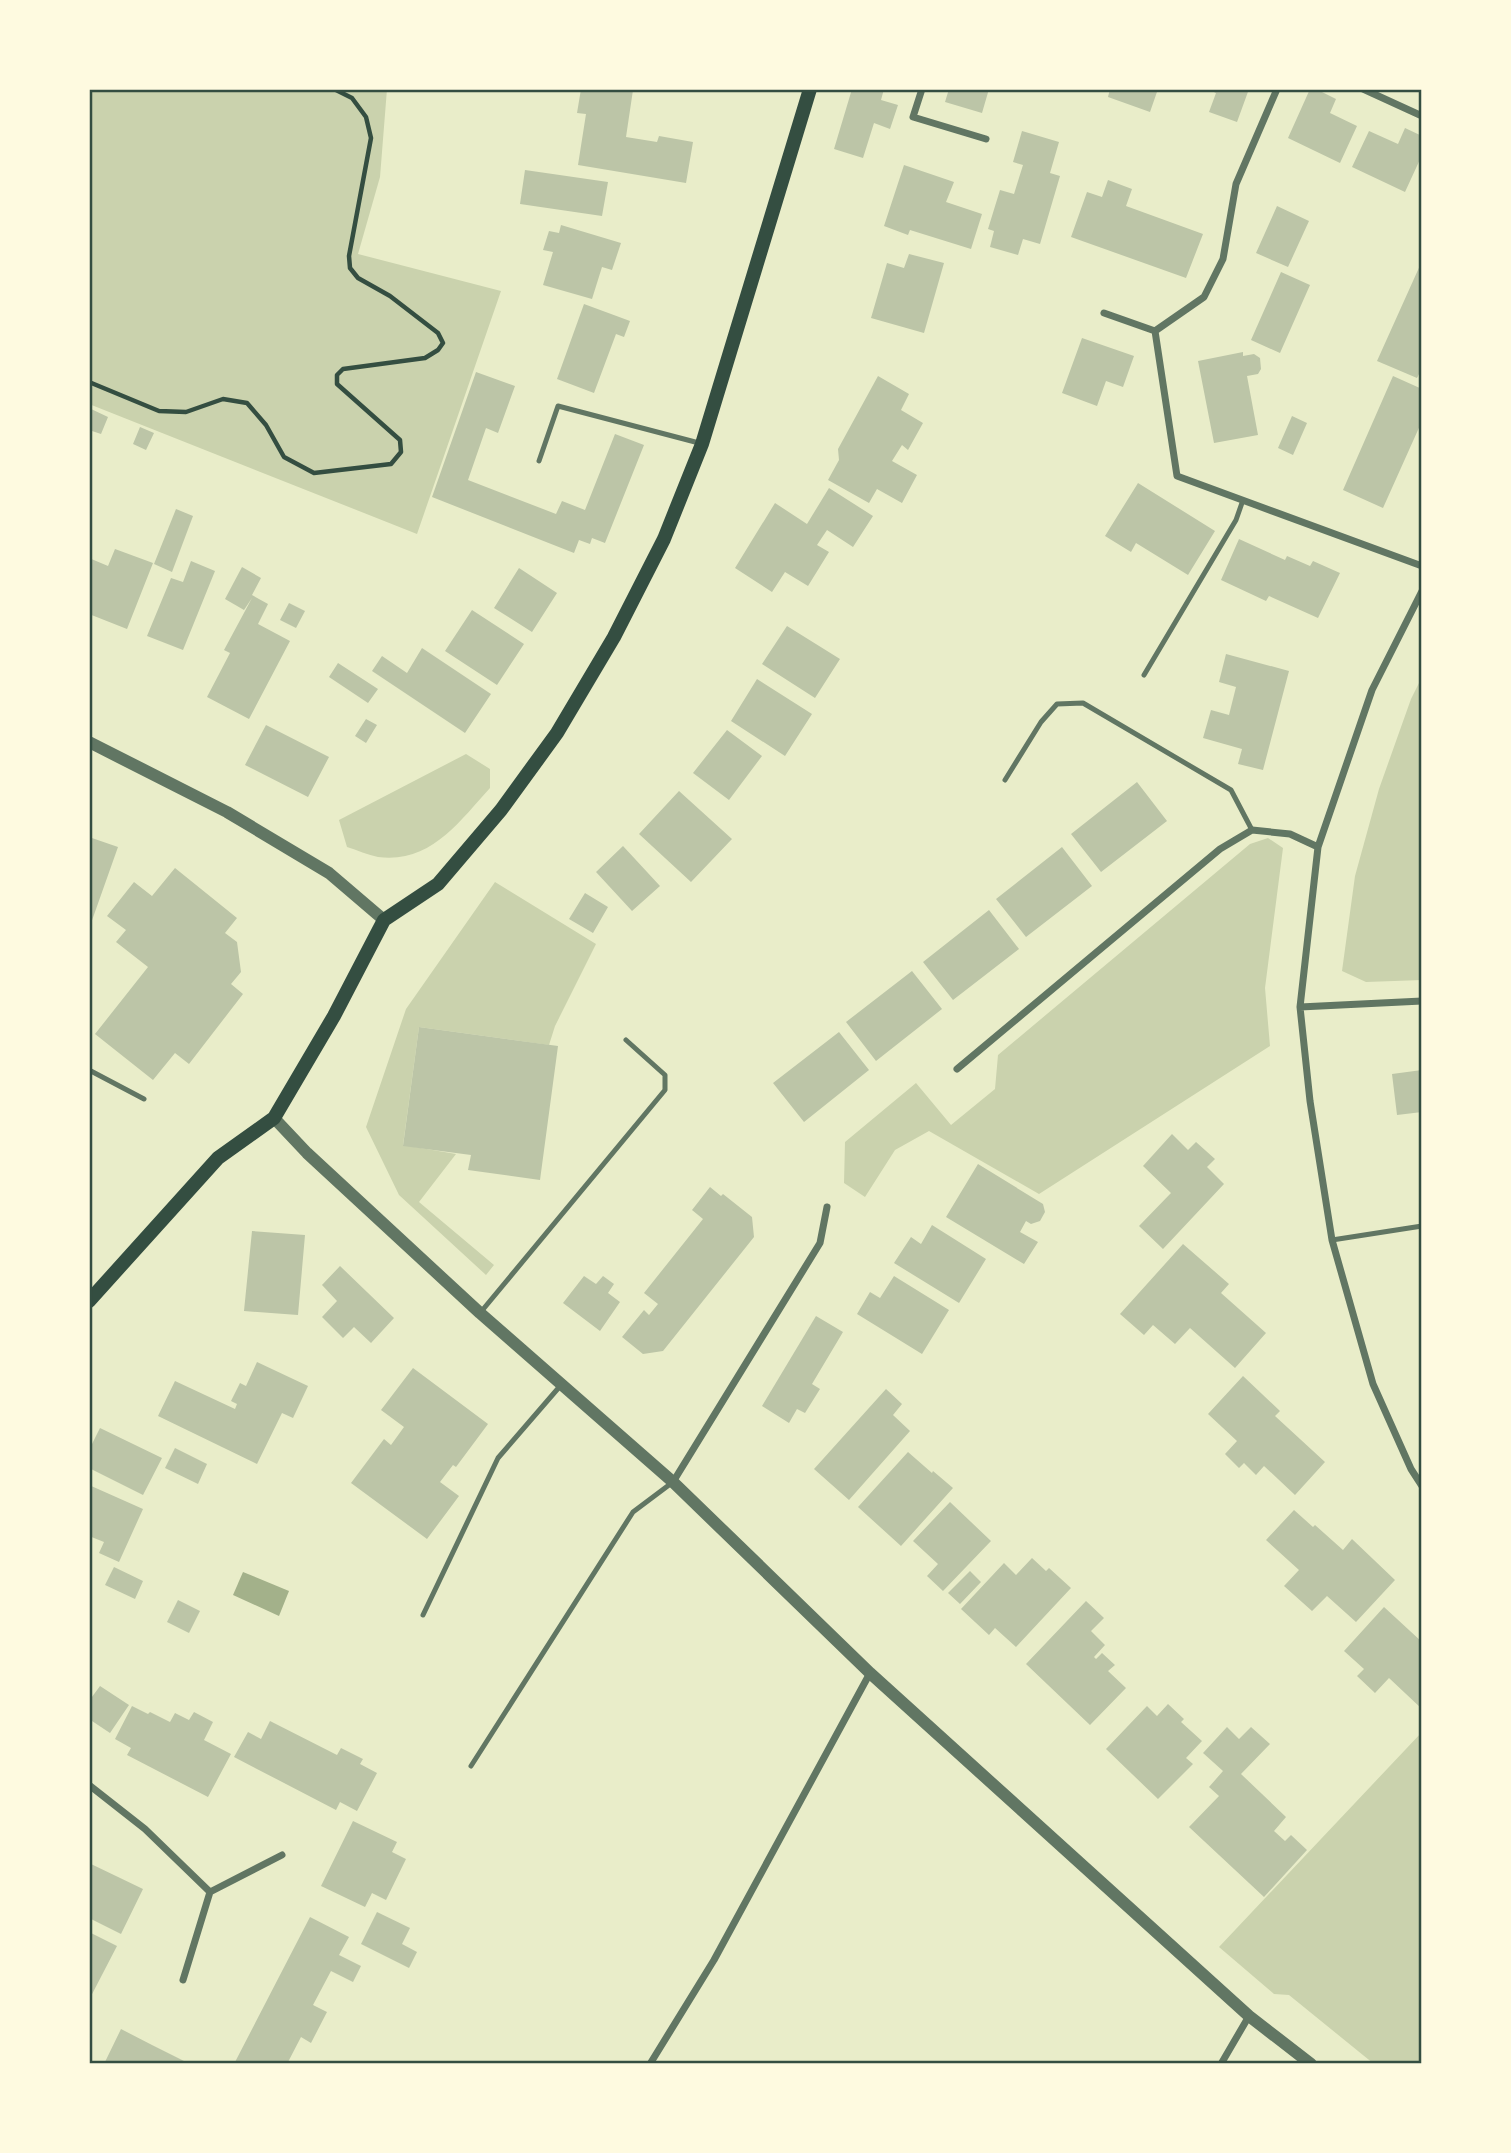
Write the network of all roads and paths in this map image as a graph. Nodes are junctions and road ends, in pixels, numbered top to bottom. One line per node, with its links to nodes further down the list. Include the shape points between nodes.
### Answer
1 (334, 89): 10 (path, via 352,98 366,117 371,138 350,268 438,333 443,343 425,358 344,369 337,375 337,384 400,440 401,452 391,464 314,473 284,457 247,403 223,398 186,412 159,411)
2 (810, 89): 11 (main road)
3 (922, 89): 7 (street, via 913,117)
4 (1277, 89): 9 (street, via 1236,184 1223,259 1204,296)
5 (1363, 89): 6 (street)
6 (1422, 116)
7 (986, 139)
8 (1104, 313): 9 (street)
9 (1155, 331): 13 (street, via 1177,476)
10 (89, 382)
11 (702, 444): 12 (lane, via 558,406); 21 (main road, via 664,539 614,637 557,733 501,810 438,884)
12 (539, 461)
13 (1243, 500): 14 (street); 16 (lane, via 1236,520)
14 (1422, 566)
15 (1422, 591): 20 (street, via 1372,690)
16 (1144, 675)
17 (89, 742): 21 (street, via 227,812 329,873)
18 (1004, 780): 19 (lane, via 1058,704 1083,703 1231,790)
19 (1252, 830): 20 (street, via 1290,834); 25 (street, via 1220,849)
20 (1318, 847): 23 (street)
21 (384, 920): 28 (main road)
22 (1422, 1001): 23 (street)
23 (1300, 1007): 31 (street)
24 (626, 1040): 33 (lane, via 665,1075 665,1090)
25 (957, 1069)
26 (89, 1070): 27 (lane)
27 (144, 1099)
28 (274, 1118): 32 (main road, via 218,1158); 33 (street)
29 (827, 1206): 35 (street, via 820,1242)
30 (1422, 1226): 31 (lane)
31 (1332, 1240): 36 (street, via 1373,1384)
32 (89, 1301)
33 (480, 1313): 34 (street)
34 (561, 1384): 35 (street); 37 (lane, via 498,1458)
35 (673, 1482): 38 (street); 39 (lane, via 633,1512)
36 (1422, 1486)
37 (423, 1615)
38 (870, 1673): 44 (street); 45 (street, via 714,1960)
39 (471, 1766)
40 (89, 1785): 42 (street, via 145,1829)
41 (282, 1855): 42 (street)
42 (210, 1892): 43 (street)
43 (183, 1980)
44 (1249, 2016): 46 (street); 47 (street)
45 (650, 2064)
46 (1221, 2064)
47 (1311, 2064)

